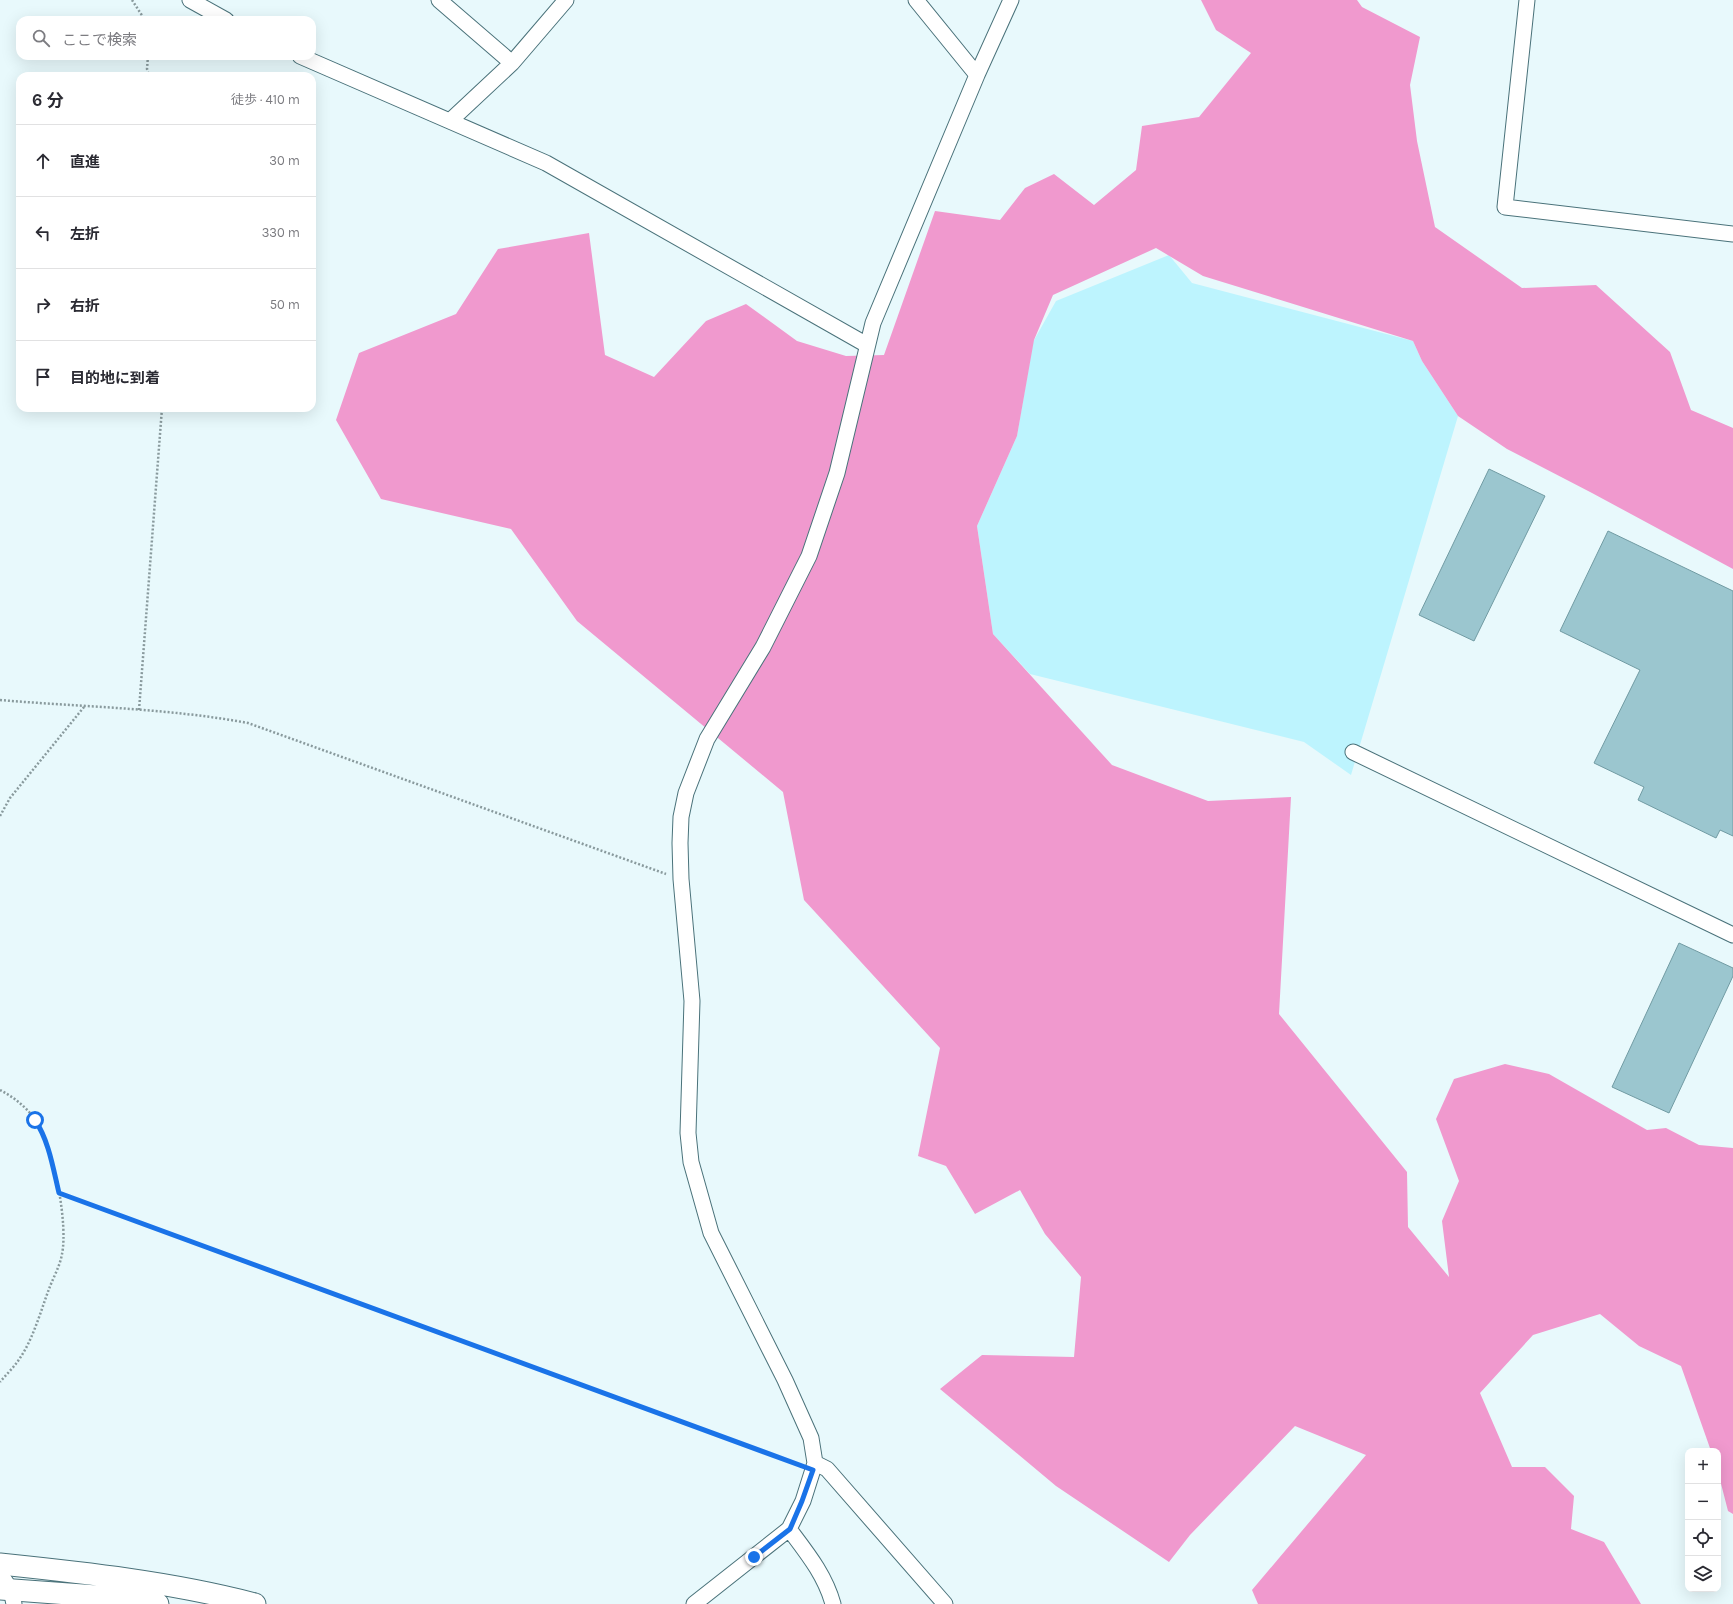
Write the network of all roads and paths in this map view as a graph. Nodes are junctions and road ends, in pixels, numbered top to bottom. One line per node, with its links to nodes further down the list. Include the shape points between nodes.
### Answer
1 (132, 0): 8 (path)
2 (190, 0): 9 (street)
3 (439, 0): 12 (street)
4 (566, 0): 12 (street)
5 (916, 0): 14 (street)
6 (1010, 0): 14 (street)
7 (1527, 0): 16 (street, via 1506,207)
8 (142, 16)
9 (219, 16)
10 (148, 60): 13 (path)
11 (309, 60): 15 (street)
12 (512, 63): 15 (street)
13 (149, 72)
14 (977, 75): 17 (street, via 896,264)
15 (450, 121): 17 (street, via 546,163)
16 (1733, 234)
17 (867, 345): 24 (street, via 837,473 809,556 763,647 707,739 686,793 681,817)
18 (162, 412): 21 (path)
19 (0, 700): 20 (path)
20 (84, 707): 21 (path); 23 (path, via 10,798)
21 (139, 710): 24 (path, via 248,723)
22 (1353, 752): 25 (street)
23 (0, 816)
24 (681, 879): 29 (street, via 692,1001 688,1133 691,1162 711,1233 811,1438)
25 (1733, 935)
26 (0, 1090): 27 (path, via 28,1111 41,1129 49,1150)
27 (59, 1193): 28 (path, via 63,1227 62,1254 31,1339 18,1361); 29 (path)
28 (0, 1382)
29 (814, 1466): 30 (street); 38 (street, via 827,1469)
30 (790, 1529): 36 (street); 37 (street, via 814,1563 829,1590)
31 (0, 1564): 35 (street, via 97,1574 187,1588)
32 (0, 1573): 33 (street)
33 (8, 1594): 34 (street, via 96,1596)
34 (158, 1604)
35 (255, 1604)
36 (694, 1604)
37 (833, 1604)
38 (945, 1604)

